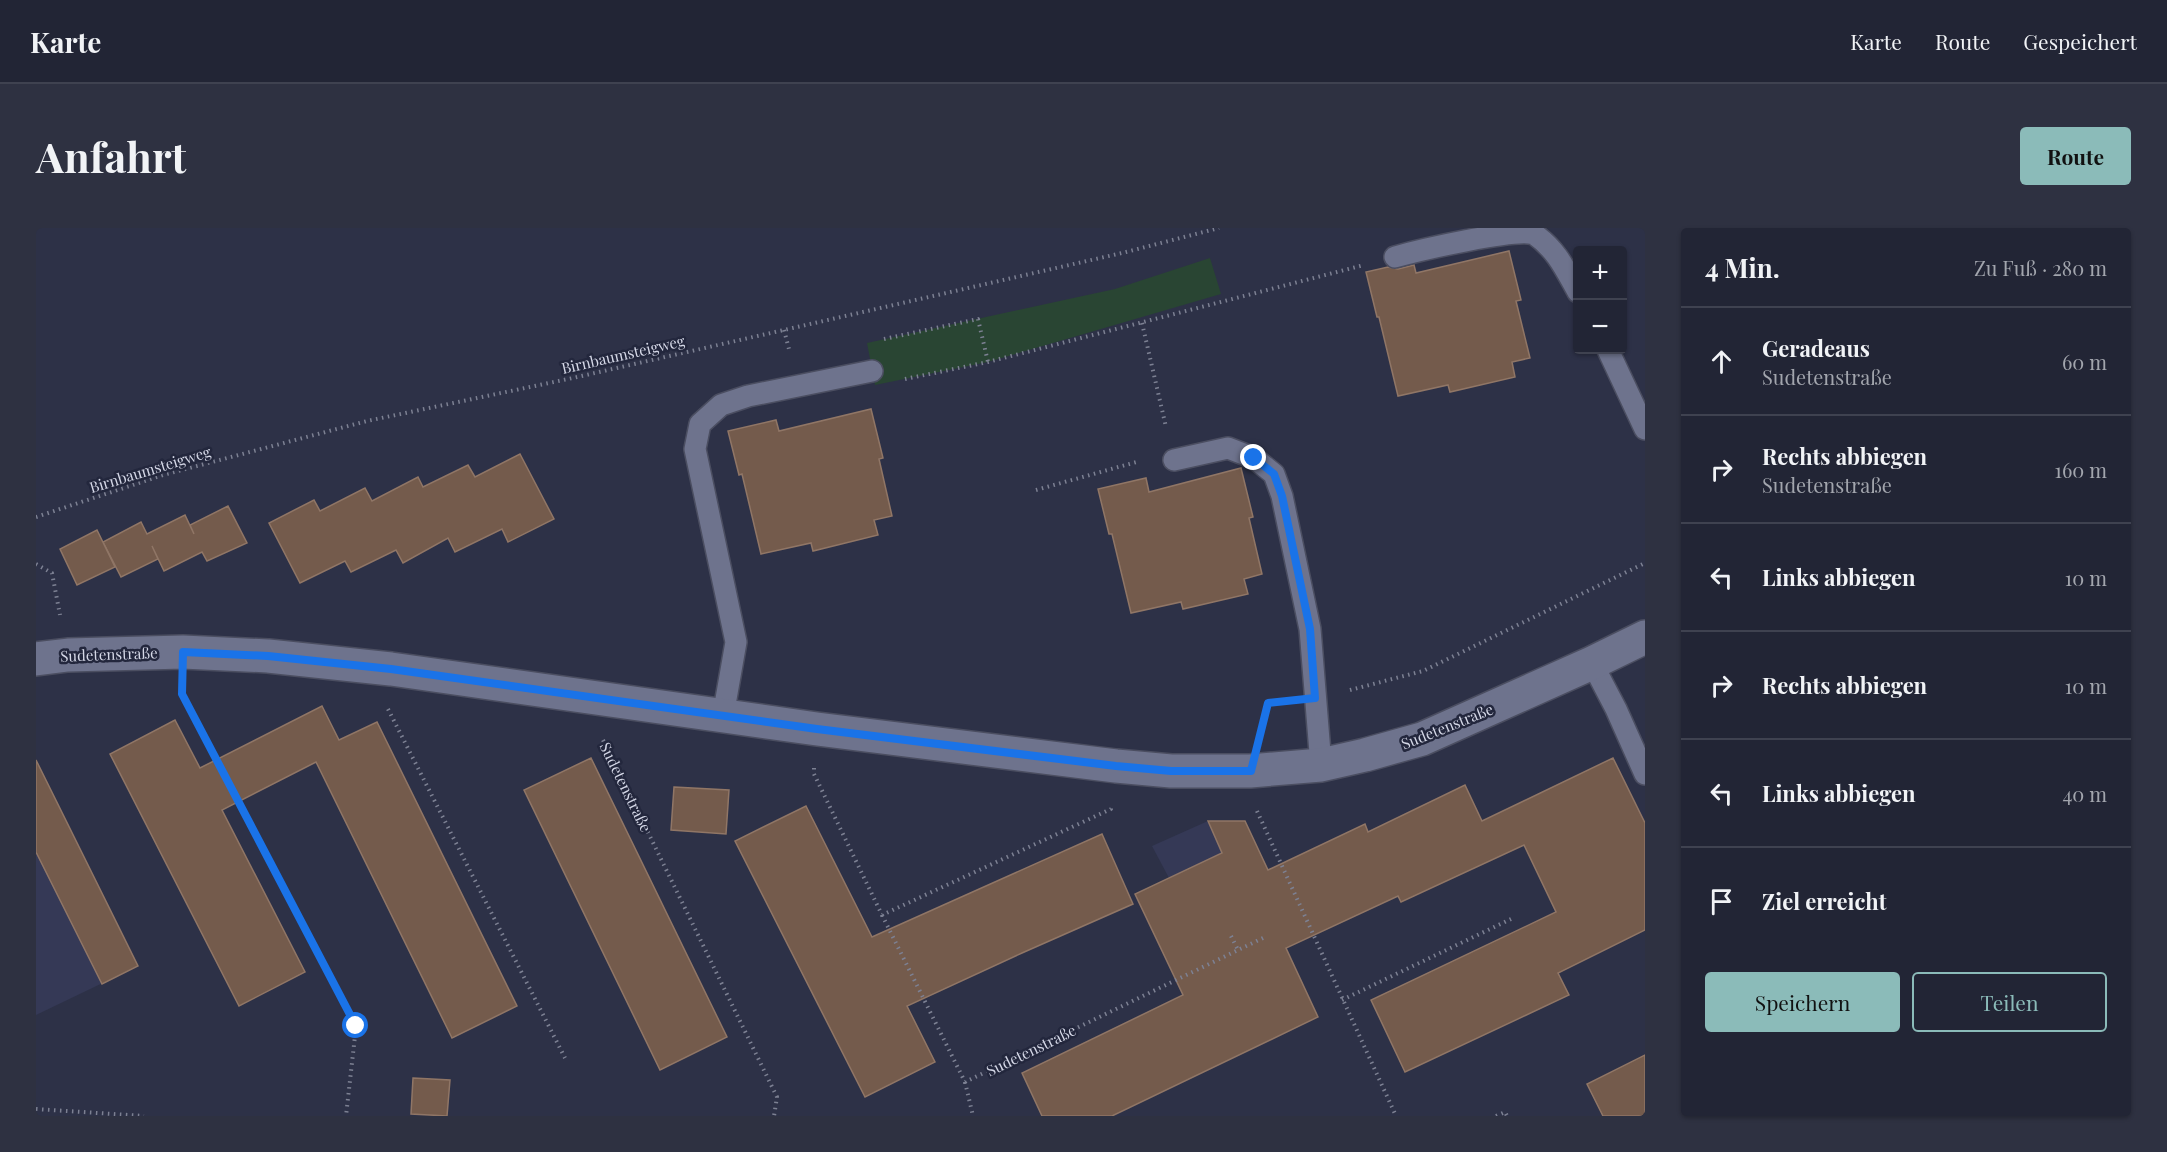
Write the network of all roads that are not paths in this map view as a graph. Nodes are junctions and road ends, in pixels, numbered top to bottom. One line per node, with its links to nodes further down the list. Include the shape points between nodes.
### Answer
1 (1395, 257): 2 (lane, via 1506,231 1532,232 1555,252)
2 (1573, 283)
3 (1610, 354): 5 (lane)
4 (872, 371): 10 (lane, via 748,396 721,405 700,424 694,449 736,642)
5 (1645, 429)
6 (1173, 456): 11 (lane, via 1228,448 1254,458 1274,474 1310,629)
7 (1645, 637): 9 (street, Sudetenstraße)
8 (36, 659): 10 (street, Sudetenstraße, via 68,654 183,652 268,656 391,669)
9 (1592, 663): 11 (street, Sudetenstraße, via 1422,739); 12 (lane)
10 (723, 716): 11 (street, Sudetenstraße, via 1171,771 1251,771)
11 (1321, 765)
12 (1645, 774)

